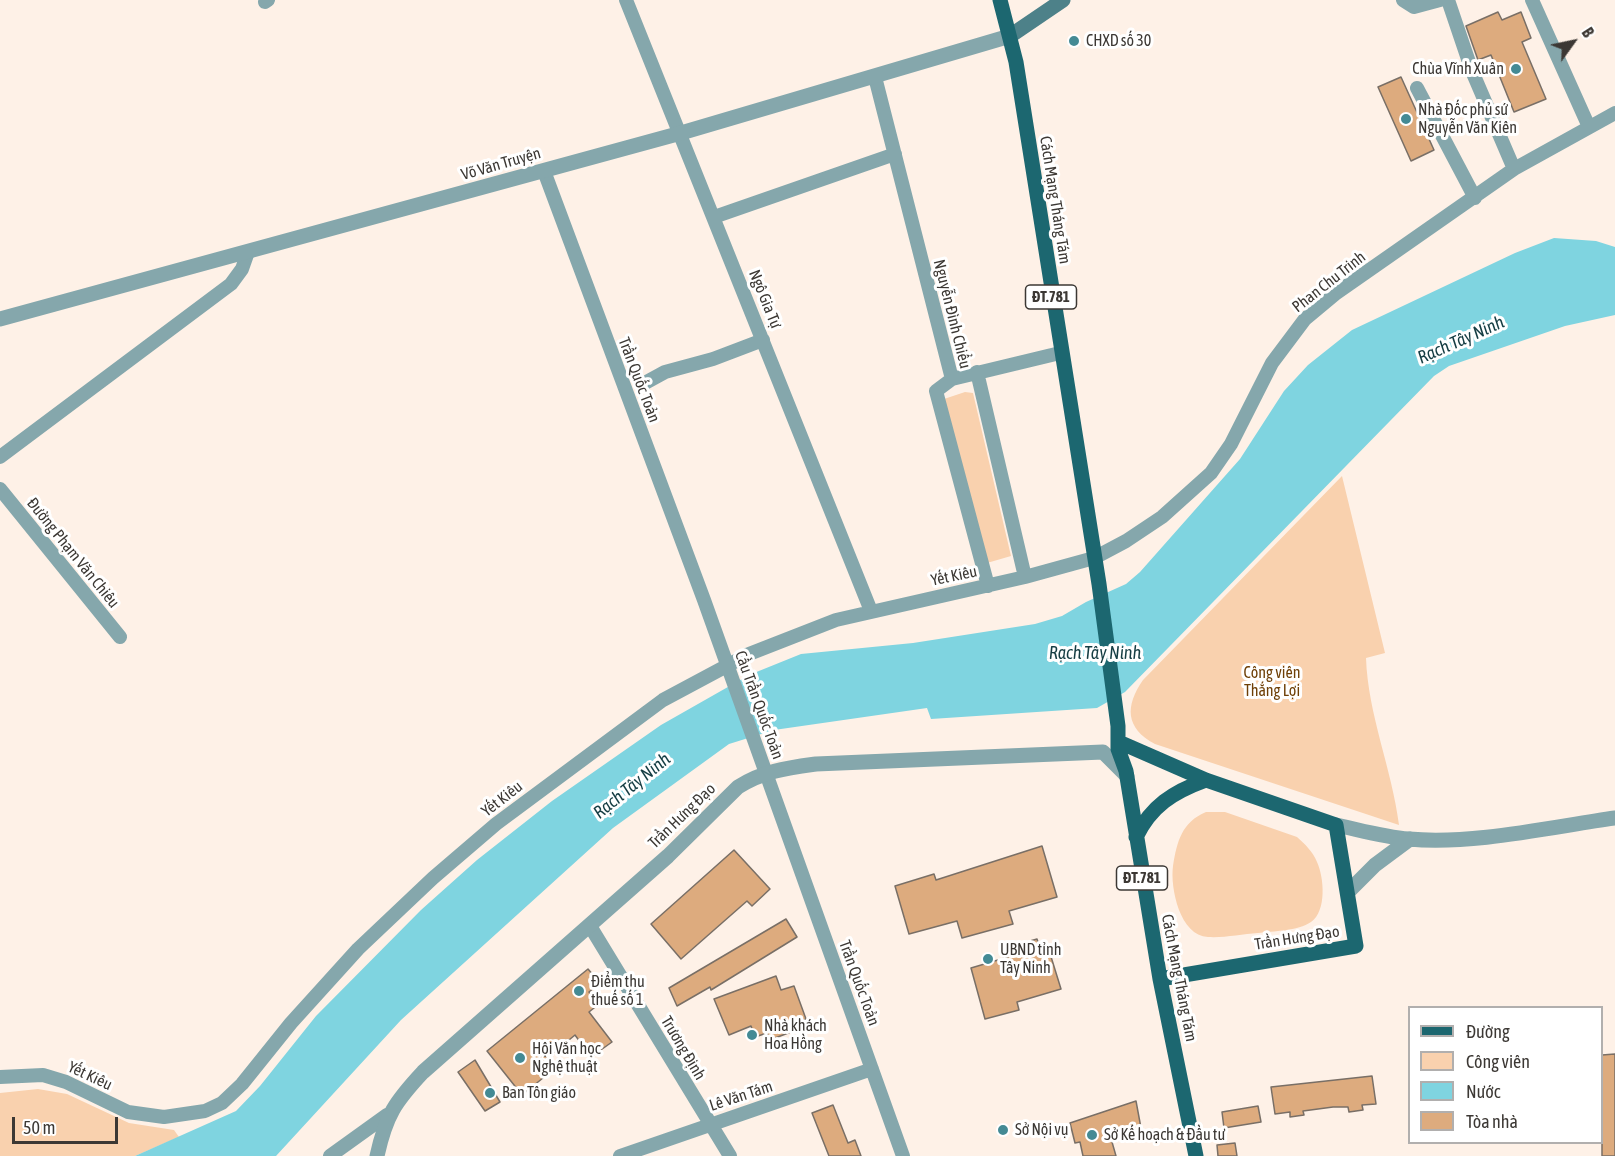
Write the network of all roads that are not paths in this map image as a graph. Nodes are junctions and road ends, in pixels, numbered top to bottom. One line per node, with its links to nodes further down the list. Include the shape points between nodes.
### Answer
1 (626, 0): 13 (street, Ngô Gia Tự)
2 (999, 0): 8 (main road, Cách Mạng Tháng Tám / ĐT.781)
3 (1063, 0): 8 (main road)
4 (1403, 0): 5 (street, via 1414,7)
5 (1440, 0)
6 (1448, 0): 15 (street, via 1472,71)
7 (1532, 0): 12 (street)
8 (1010, 36): 9 (street, Võ Văn Truyện); 22 (main road, Cách Mạng Tháng Tám / ĐT.781)
9 (875, 76): 13 (street, Võ Văn Truyện); 14 (street, Nguyễn Đình Chiểu)
10 (1417, 88): 17 (street)
11 (1615, 113): 12 (street, Phan Chu Trinh)
12 (1589, 127): 15 (street, Phan Chu Trinh)
13 (681, 133): 16 (street, Võ Văn Truyện); 18 (street, Ngô Gia Tự)
14 (895, 154): 18 (street); 24 (street, Nguyễn Đình Chiểu)
15 (1514, 169): 17 (street, Phan Chu Trinh)
16 (544, 171): 19 (street, Võ Văn Truyện); 31 (street, Trần Quốc Toản)
17 (1475, 198): 28 (street, Phan Chu Trinh, via 1305,319 1272,363 1231,444 1211,473 1162,517)
18 (714, 217): 21 (street, Ngô Gia Tự)
19 (248, 252): 20 (street, Võ Văn Truyện); 26 (street, via 242,270 231,284)
20 (0, 319)
21 (763, 340): 25 (street, via 713,360 665,372); 32 (street, Ngô Gia Tự)
22 (1060, 352): 23 (street); 28 (main road, Cách Mạng Tháng Tám / ĐT.781)
23 (977, 372): 24 (street); 29 (street, Nguyễn Đình Chiểu)
24 (952, 379): 30 (street, Nguyễn Đình Chiểu, via 937,388 937,397)
25 (643, 384)
26 (0, 457)
27 (0, 489): 33 (street, Đường Phạm Văn Chiêu)
28 (1094, 558): 29 (street, Yết Kiêu); 34 (main road, Cách Mạng Tháng Tám / ĐT.781)
29 (1025, 577): 30 (street, Yết Kiêu)
30 (988, 586): 32 (street, Yết Kiêu)
31 (704, 600): 39 (street, Cầu Trần Quốc Toản)
32 (870, 611): 47 (street, Yết Kiêu, via 777,641 717,669 663,700 590,752 496,824 424,886 358,949 222,1103 205,1111 164,1117 128,1112 43,1075)
33 (120, 638)
34 (1119, 735): 35 (street); 36 (main road, Cách Mạng Tháng Tám, via 1125,747); 37 (main road)
35 (1103, 752): 36 (street); 44 (street, Trần Hưng Đạo, via 816,764 763,773 738,787)
36 (1126, 773): 41 (main road, Cách Mạng Tháng Tám / ĐT.781)
37 (1206, 780): 40 (main road); 41 (main road, via 1158,804 1145,818)
38 (1615, 818): 42 (street, via 1459,838)
39 (784, 821): 46 (street, Trần Quốc Toản)
40 (1336, 825): 42 (street); 43 (main road, Trần Hưng Đạo)
41 (1136, 837): 45 (main road, Cách Mạng Tháng Tám / ĐT.781)
42 (1410, 839): 43 (street)
43 (1348, 892): 45 (main road, Trần Hưng Đạo, via 1356,946)
44 (590, 926): 48 (street, Trần Hưng Đạo, via 423,1072); 49 (street, Trương Định)
45 (1160, 980): 56 (main road, Cách Mạng Tháng Tám / ĐT.781)
46 (872, 1069): 49 (street, Lê Văn Tám); 55 (street, Trần Quốc Toản)
47 (0, 1077)
48 (387, 1115): 51 (street); 52 (street, Trần Hưng Đạo)
49 (709, 1124): 50 (street, Lê Văn Tám); 54 (street, Trương Định)
50 (654, 1150): 53 (street, Lê Văn Tám)
51 (330, 1156)
52 (376, 1156)
53 (620, 1156)
54 (730, 1156)
55 (903, 1156)
56 (1196, 1156)

